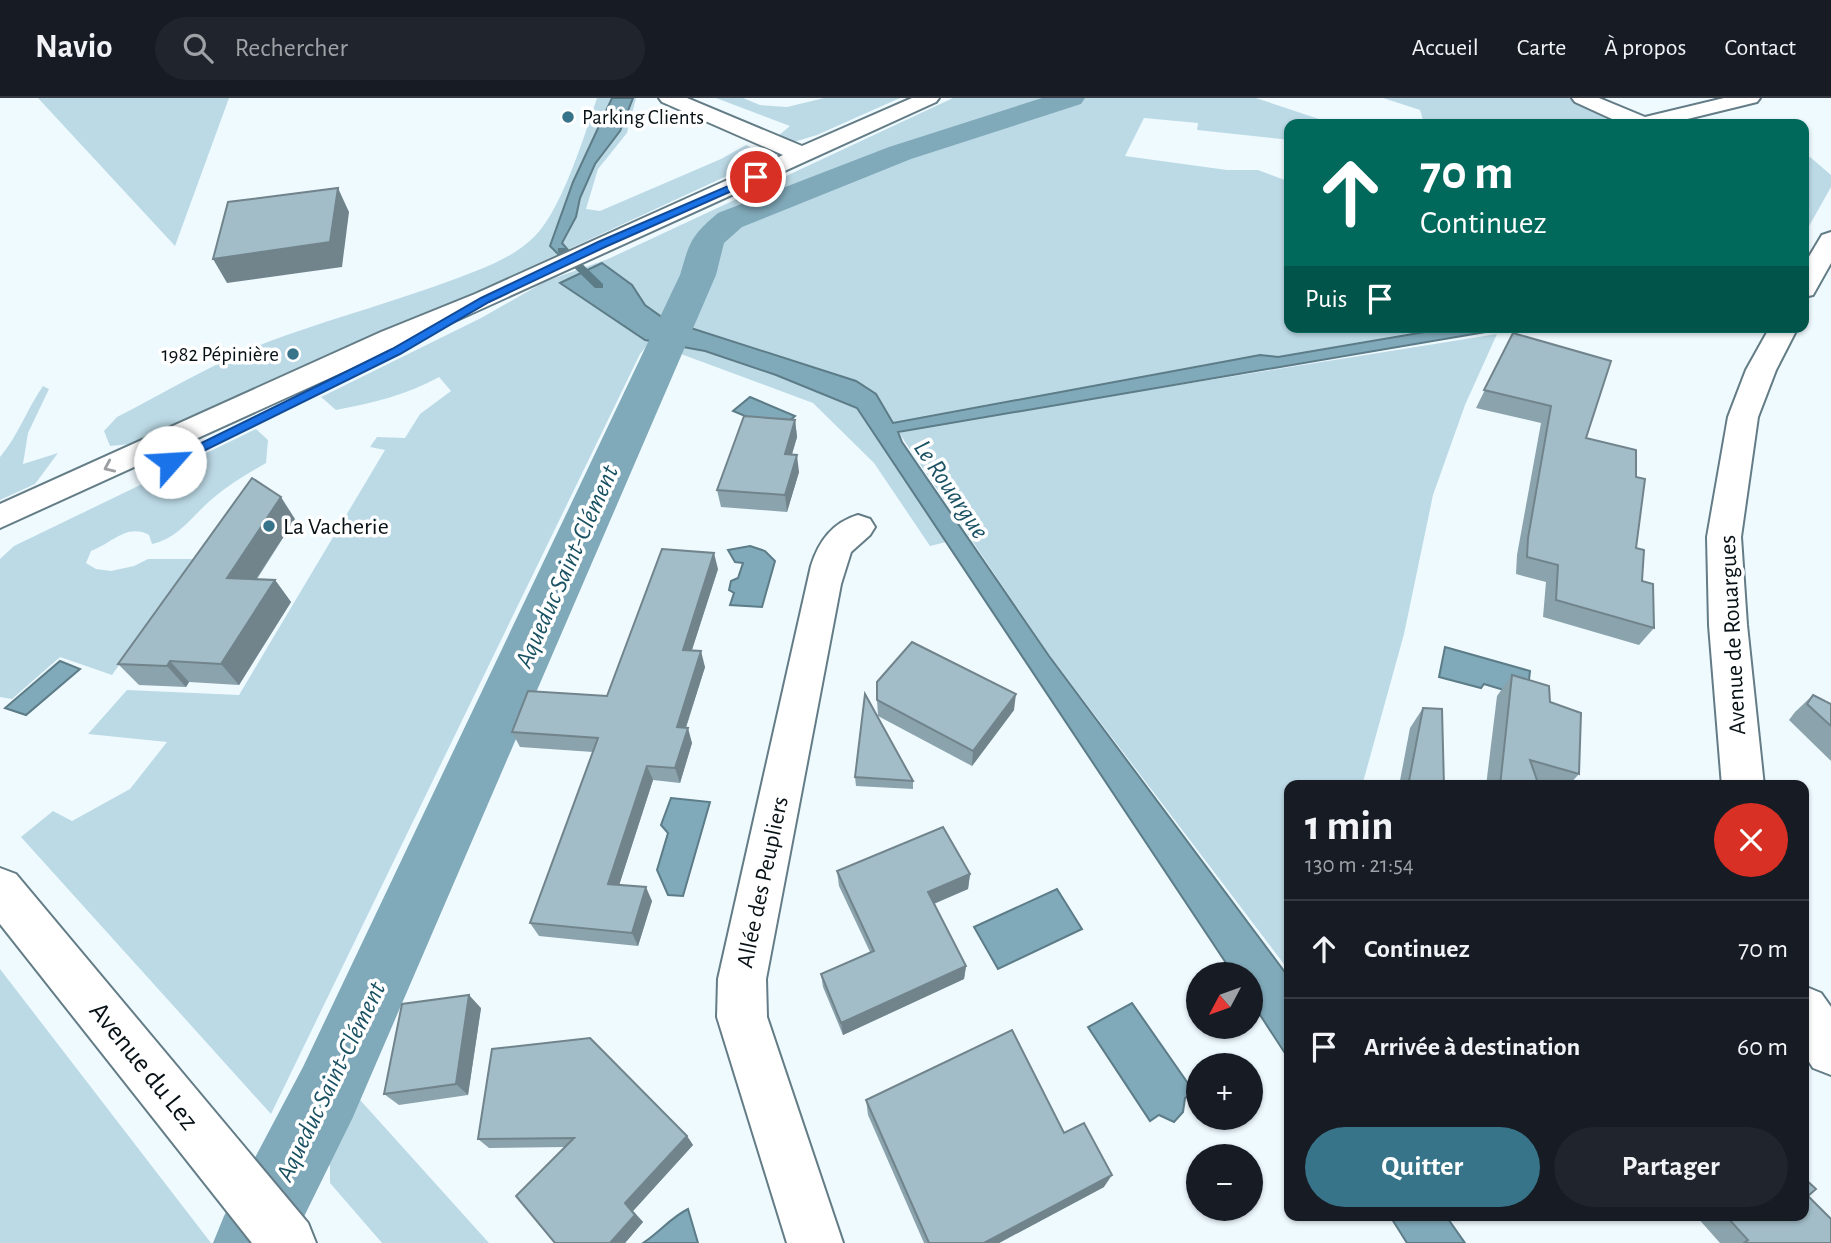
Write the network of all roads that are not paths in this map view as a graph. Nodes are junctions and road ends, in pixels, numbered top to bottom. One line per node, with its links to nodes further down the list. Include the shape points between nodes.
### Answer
1 (669, 98): 7 (street)
2 (929, 98): 7 (street)
3 (1582, 98): 5 (street)
4 (1750, 98): 6 (street)
5 (1629, 119)
6 (1662, 119)
7 (803, 155): 10 (street)
8 (1831, 240): 9 (street)
9 (1809, 280)
10 (485, 300): 12 (street, one-way to 12, via 391,338); 14 (street, via 396,352)
11 (1781, 333): 15 (street, Avenue de Rouargues, via 1743,417 1724,537)
12 (0, 517)
13 (858, 527): 20 (street, Allée des Peupliers, via 833,548 822,584 742,979 742,1017)
14 (0, 545)
15 (1742, 780)
16 (0, 889): 19 (street, Avenue du Lez)
17 (1809, 1017): 18 (street)
18 (1831, 1050)
19 (288, 1243)
20 (815, 1243)

